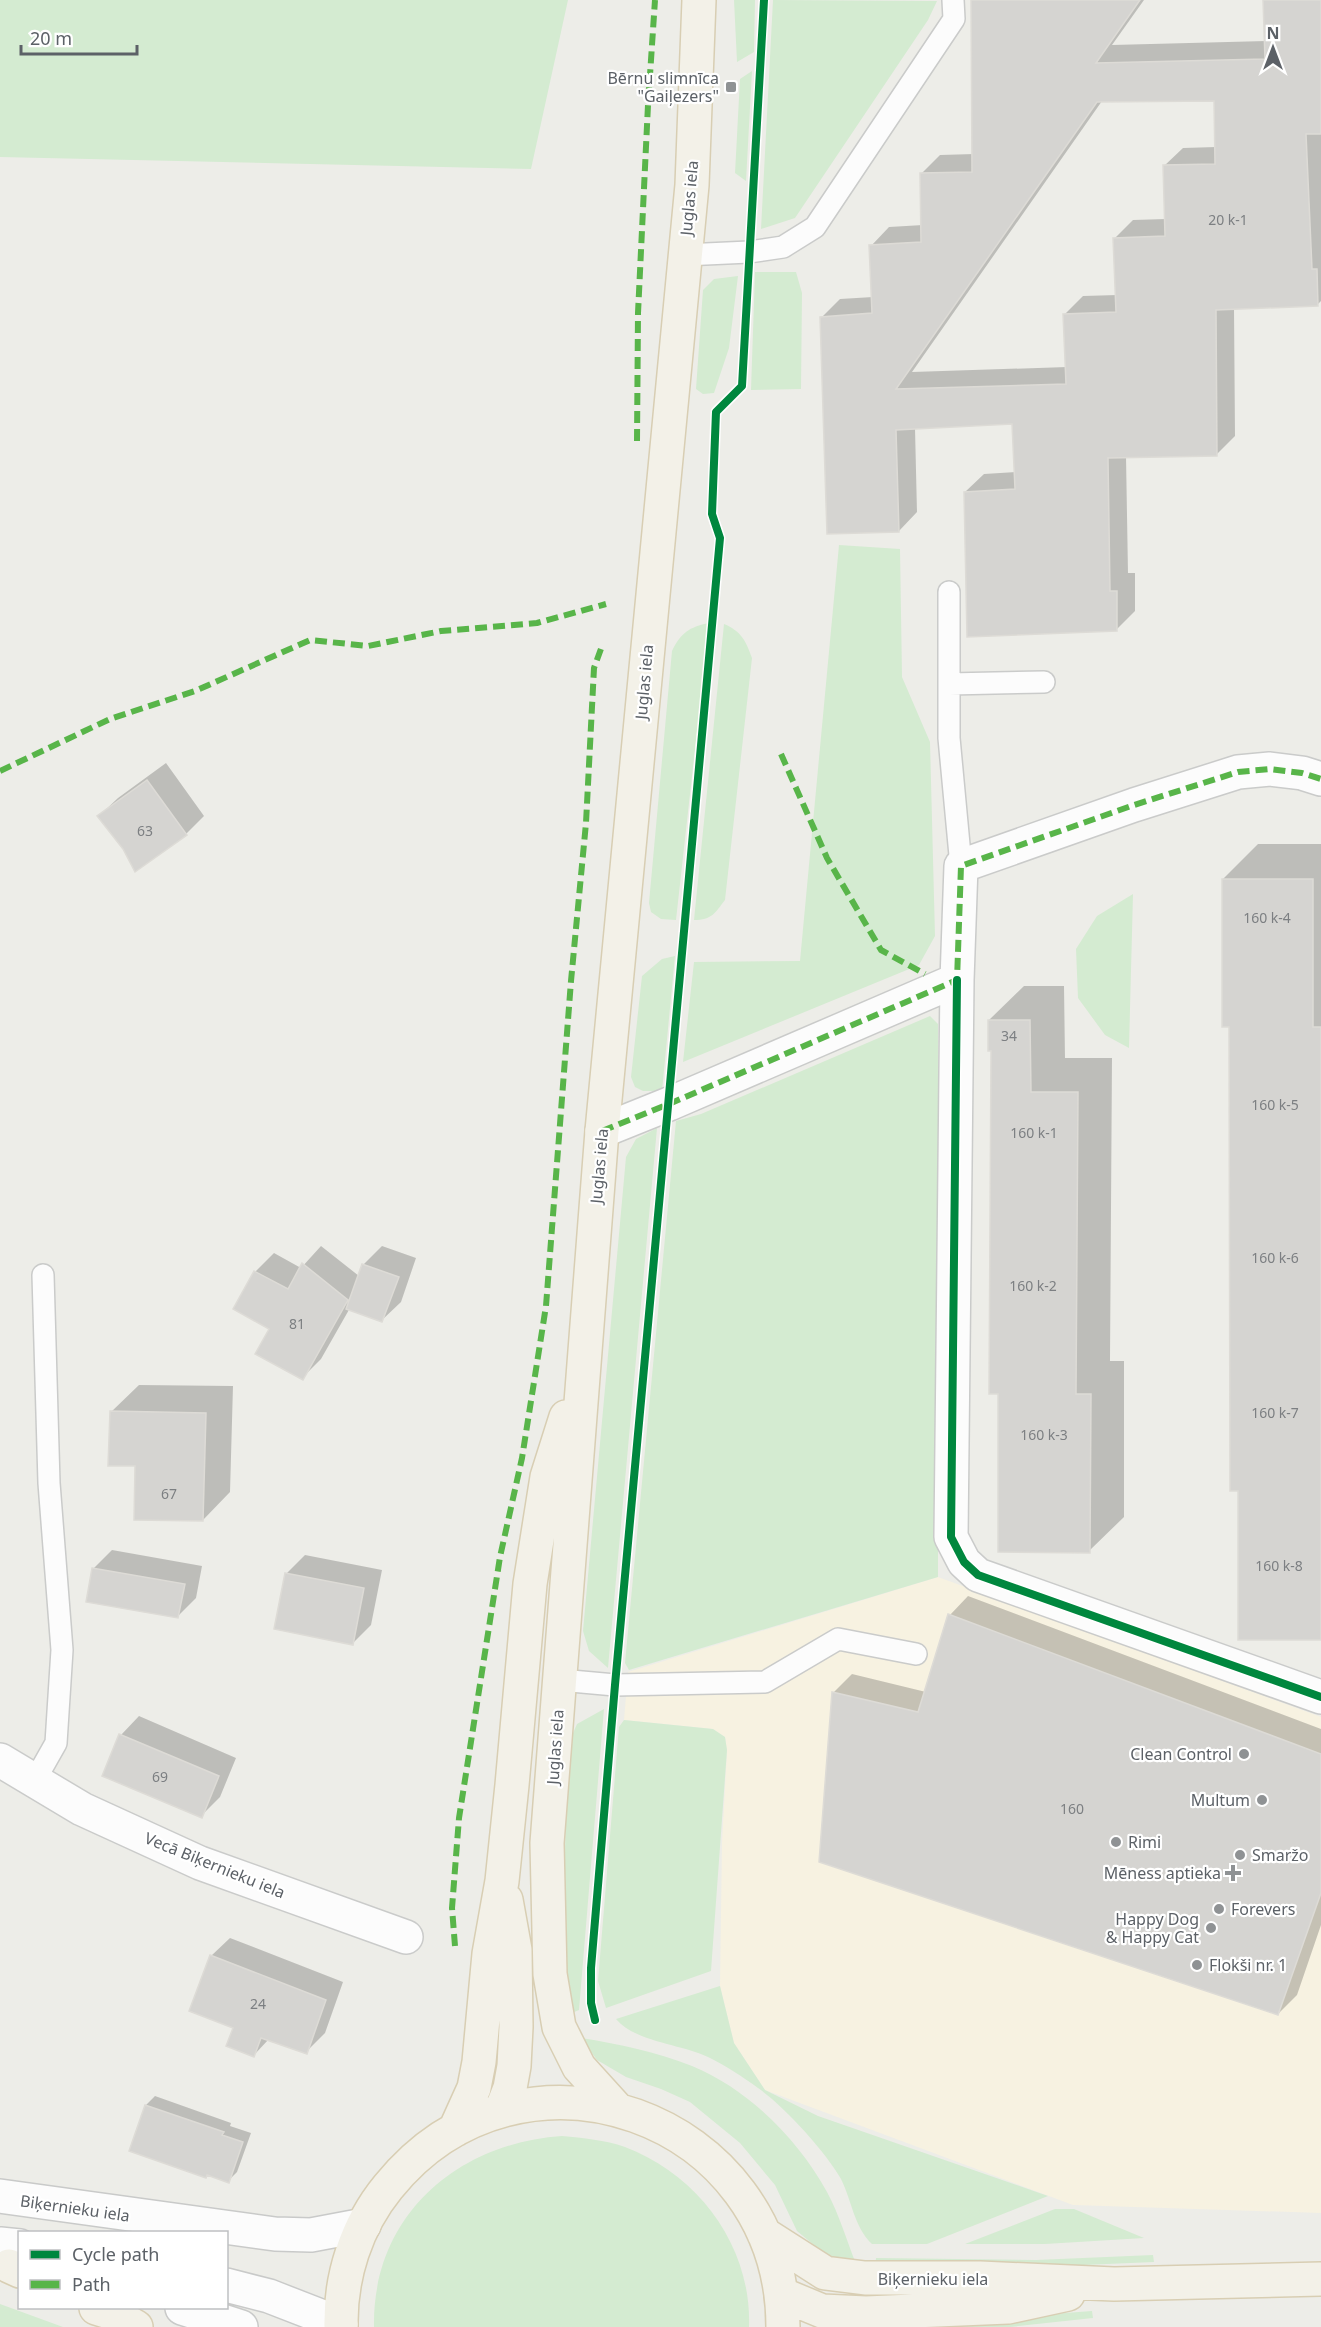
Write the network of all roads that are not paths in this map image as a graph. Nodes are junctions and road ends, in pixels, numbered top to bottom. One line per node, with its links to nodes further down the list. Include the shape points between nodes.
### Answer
1 (699, 0): 3 (main road, Juglas iela, via 692,185)
2 (953, 0): 3 (lane, via 954,19 815,227 783,247)
3 (684, 255): 10 (main road, Juglas iela)
4 (949, 592): 6 (lane)
5 (1044, 682): 6 (lane)
6 (949, 684): 8 (lane, via 949,738)
7 (1321, 779): 8 (street, via 1270,769 1238,772 1134,804)
8 (961, 866): 9 (street)
9 (957, 980): 10 (street); 15 (street, via 951,1537 964,1562 978,1575)
10 (602, 1131): 12 (main road, Juglas iela)
11 (43, 1275): 17 (lane, via 49,1483 62,1650 56,1743)
12 (582, 1364): 14 (main road, Juglas iela); 18 (main road, Juglas iela, via 547,1477 530,1584)
13 (916, 1654): 14 (lane, via 838,1639 765,1682 615,1685)
14 (560, 1680): 20 (main road, Juglas iela, via 547,1843 550,1974 559,2027 579,2067)
15 (1321, 1697)
16 (0, 1760): 17 (street, Vecā Biķernieku iela)
17 (34, 1782): 19 (street, Vecā Biķernieku iela, via 82,1809 200,1863)
18 (502, 1881): 21 (main road, Juglas iela, via 515,1950 516,2027 514,2066); 22 (main road, Juglas iela, via 489,1954 476,2080)
19 (406, 1937)
20 (618, 2110): 21 (main road, via 559,2103); 25 (main road, via 673,2132 705,2156 745,2200)
21 (501, 2111): 22 (main road)
22 (456, 2130): 24 (main road, via 409,2163)
23 (0, 2196): 24 (street, Biķernieku iela, via 275,2235 311,2235)
24 (364, 2225): 32 (main road, via 344,2283)
25 (764, 2235): 27 (main road, Biķernieku iela, via 825,2273 865,2278); 29 (main road)
26 (1321, 2279): 27 (main road, Biķernieku iela)
27 (1114, 2284): 29 (main road, Biķernieku iela, via 1008,2307 866,2313 822,2311)
28 (228, 2286): 32 (street, via 269,2296)
29 (781, 2294): 35 (main road)
30 (101, 2309): 33 (main road)
31 (188, 2309): 34 (street)
32 (341, 2325)
33 (136, 2327)
34 (241, 2327)
35 (783, 2327)

